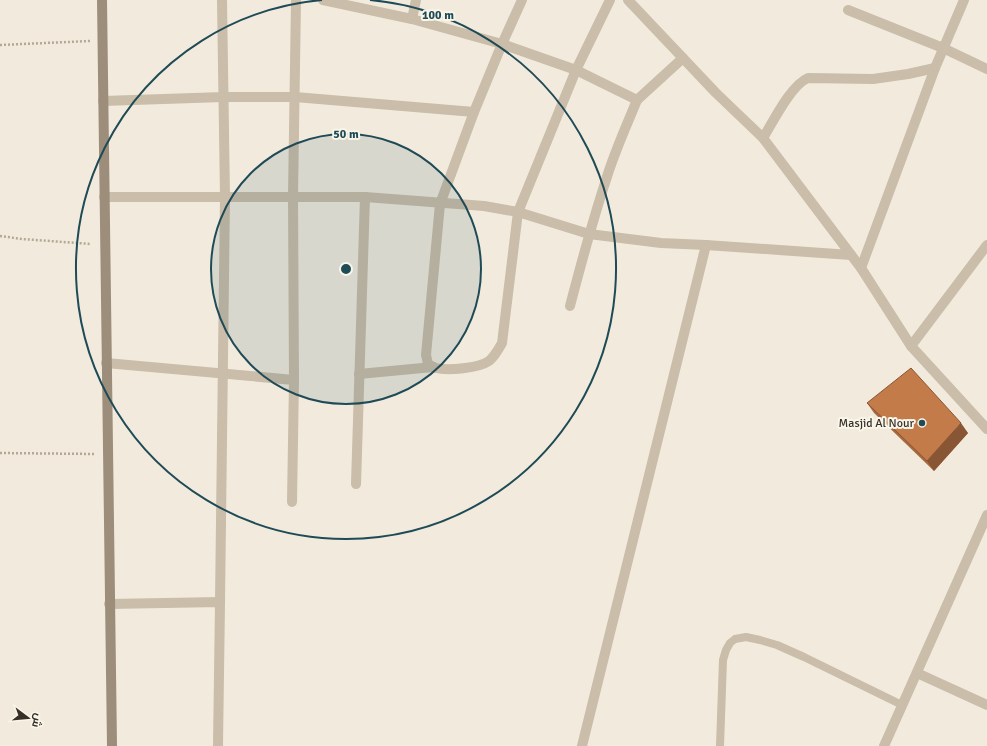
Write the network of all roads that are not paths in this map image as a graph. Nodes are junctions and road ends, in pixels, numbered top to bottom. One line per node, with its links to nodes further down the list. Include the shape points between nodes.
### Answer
1 (102, 0): 21 (street)
2 (222, 0): 18 (street)
3 (296, 0): 19 (street)
4 (323, 0): 11 (street)
5 (416, 0): 11 (street)
6 (522, 0): 12 (street)
7 (610, 0): 17 (street)
8 (628, 0): 14 (street)
9 (964, 0): 13 (street)
10 (848, 10): 13 (street)
11 (412, 20): 12 (street)
12 (502, 44): 17 (street); 22 (street)
13 (943, 48): 15 (street); 16 (street)
14 (683, 58): 20 (street); 23 (street)
15 (935, 68): 23 (street, via 873,79 808,78 801,81 791,94); 34 (street)
16 (987, 69)
17 (576, 70): 20 (street); 29 (street)
18 (224, 97): 19 (street); 21 (street); 26 (street)
19 (295, 97): 22 (street); 24 (street)
20 (637, 100): 30 (street, via 606,179)
21 (103, 101): 25 (street)
22 (474, 112): 28 (street)
23 (763, 138): 33 (street)
24 (293, 196): 26 (street); 27 (street); 41 (street)
25 (104, 197): 26 (street); 37 (street)
26 (225, 197): 39 (street)
27 (365, 197): 28 (street); 40 (street)
28 (440, 204): 29 (street, via 484,206); 38 (street, via 426,355 428,364)
29 (518, 212): 30 (street); 38 (street, via 502,343 495,356 487,362 462,369)
30 (590, 234): 31 (street, via 661,243); 35 (street)
31 (706, 245): 33 (street); 53 (street)
32 (987, 245): 36 (street)
33 (851, 255): 34 (street)
34 (861, 268): 36 (street)
35 (570, 306)
36 (911, 346): 42 (street)
37 (106, 363): 39 (street); 47 (street)
38 (433, 367): 40 (street)
39 (224, 373): 41 (street); 46 (street)
40 (359, 374): 43 (street)
41 (294, 380): 44 (street)
42 (987, 429)
43 (356, 484)
44 (292, 502)
45 (987, 516): 48 (street)
46 (220, 602): 47 (street); 52 (street)
47 (109, 604): 51 (street)
48 (917, 673): 49 (street); 50 (street)
49 (987, 705)
50 (902, 706): 54 (lane, via 777,645 746,637 735,639 726,650 723,660); 55 (street)
51 (112, 746)
52 (218, 746)
53 (582, 746)
54 (720, 746)
55 (884, 746)

